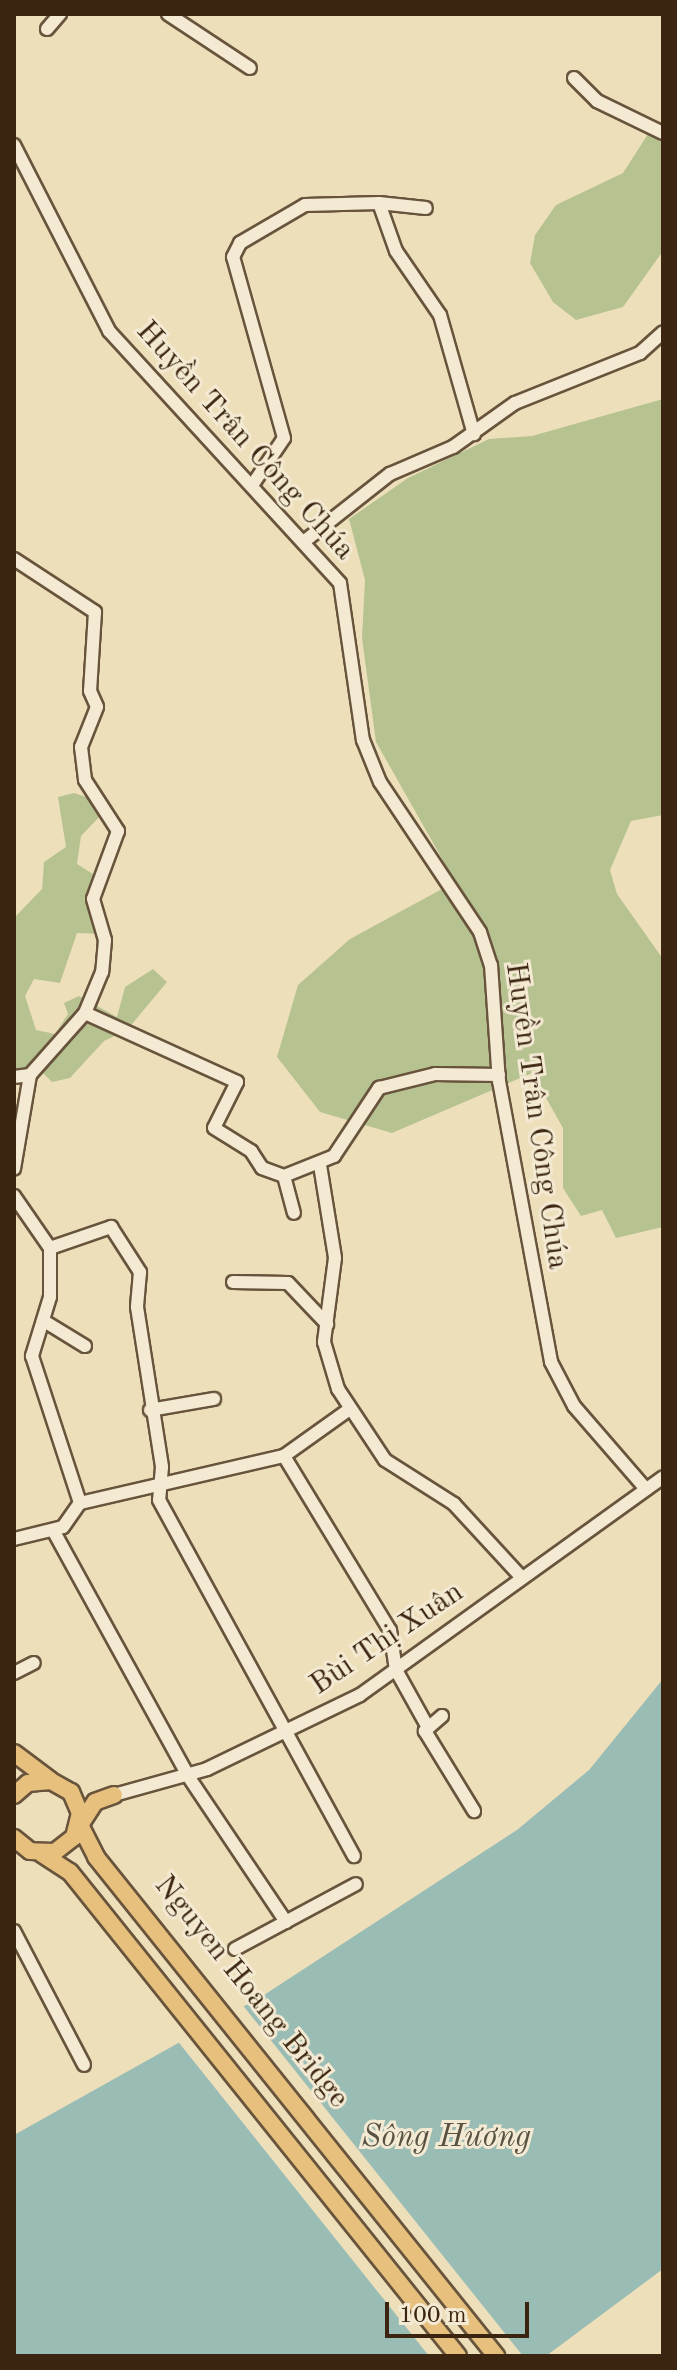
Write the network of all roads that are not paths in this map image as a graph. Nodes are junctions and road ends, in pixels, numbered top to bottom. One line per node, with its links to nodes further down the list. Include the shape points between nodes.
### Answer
1 (60, 14): 3 (street)
2 (168, 14): 4 (street)
3 (47, 29)
4 (250, 68)
5 (574, 78): 6 (street, via 597,101)
6 (663, 133)
7 (14, 145): 12 (street, Huyền Trân Công Chúa, via 109,331)
8 (379, 203): 9 (street); 11 (street, via 396,251 440,315); 12 (street, via 294,208 236,249 233,265 270,369 284,438)
9 (426, 208)
10 (663, 332): 11 (street, via 640,353 515,403)
11 (474, 434): 13 (street, via 390,474)
12 (253, 484): 13 (street, Huyền Trân Công Chúa)
13 (306, 540): 17 (street, Huyền Trân Công Chúa, via 340,583 363,740 380,782 480,932 491,965)
14 (14, 559): 15 (street, via 95,612 90,691 97,707 81,747 85,780 118,831 93,899 105,940)
15 (85, 1013): 16 (street); 21 (street, via 237,1082 214,1128 251,1151 262,1168)
16 (30, 1075): 18 (street); 20 (street)
17 (499, 1075): 19 (street, via 435,1074 379,1088 345,1144); 35 (street, Huyền Trân Công Chúa, via 551,1362 574,1406)
18 (14, 1077)
19 (320, 1165): 21 (street); 27 (street, via 335,1258)
20 (14, 1169)
21 (284, 1176): 23 (street)
22 (14, 1196): 24 (street)
23 (294, 1213)
24 (50, 1248): 26 (street); 31 (street, via 108,1227 129,1253 141,1276 137,1307)
25 (233, 1282): 27 (street, via 288,1283)
26 (44, 1321): 28 (street); 36 (street, via 33,1362)
27 (327, 1324): 30 (street, via 326,1349)
28 (85, 1346)
29 (214, 1399): 31 (street)
30 (350, 1409): 32 (street); 39 (street, via 385,1460 454,1504)
31 (150, 1410): 34 (street)
32 (284, 1456): 34 (street); 41 (street, via 390,1630)
33 (663, 1477): 35 (street, Bùi Thị Xuân)
34 (162, 1488): 36 (street); 45 (street, via 159,1500 233,1639 258,1670)
35 (646, 1489): 39 (street, Bùi Thị Xuân)
36 (80, 1503): 37 (street)
37 (53, 1530): 38 (street); 47 (street)
38 (14, 1539)
39 (522, 1578): 41 (street, Bùi Thị Xuân)
40 (34, 1663): 42 (street)
41 (396, 1670): 44 (street); 45 (street, Bùi Thị Xuân)
42 (14, 1673)
43 (442, 1716): 44 (street)
44 (426, 1724): 51 (street, via 448,1779)
45 (282, 1736): 47 (street, Bùi Thị Xuân); 55 (street)
46 (14, 1753): 48 (main road)
47 (188, 1776): 50 (street, Bùi Thị Xuân); 57 (street)
48 (56, 1783): 49 (main road, via 28,1783); 50 (main road); 52 (main road, Nguyen Hoang Bridge, via 77,1802)
49 (14, 1795)
50 (114, 1795): 52 (main road, via 95,1802)
51 (474, 1811)
52 (80, 1825): 54 (main road, via 66,1846); 60 (main road, Nguyen Hoang Bridge, via 96,1857)
53 (14, 1838): 54 (main road)
54 (29, 1851): 61 (main road, via 70,1872)
55 (354, 1856)
56 (356, 1884): 57 (street)
57 (286, 1922): 59 (street)
58 (14, 1931): 62 (street)
59 (235, 1949)
60 (178, 1952): 65 (main road, Nguyen Hoang Bridge); 66 (main road, Nguyen Hoang Bridge)
61 (146, 1973): 63 (main road); 64 (main road)
62 (84, 2065)
63 (447, 2356)
64 (458, 2356)
65 (496, 2356)
66 (507, 2356)

